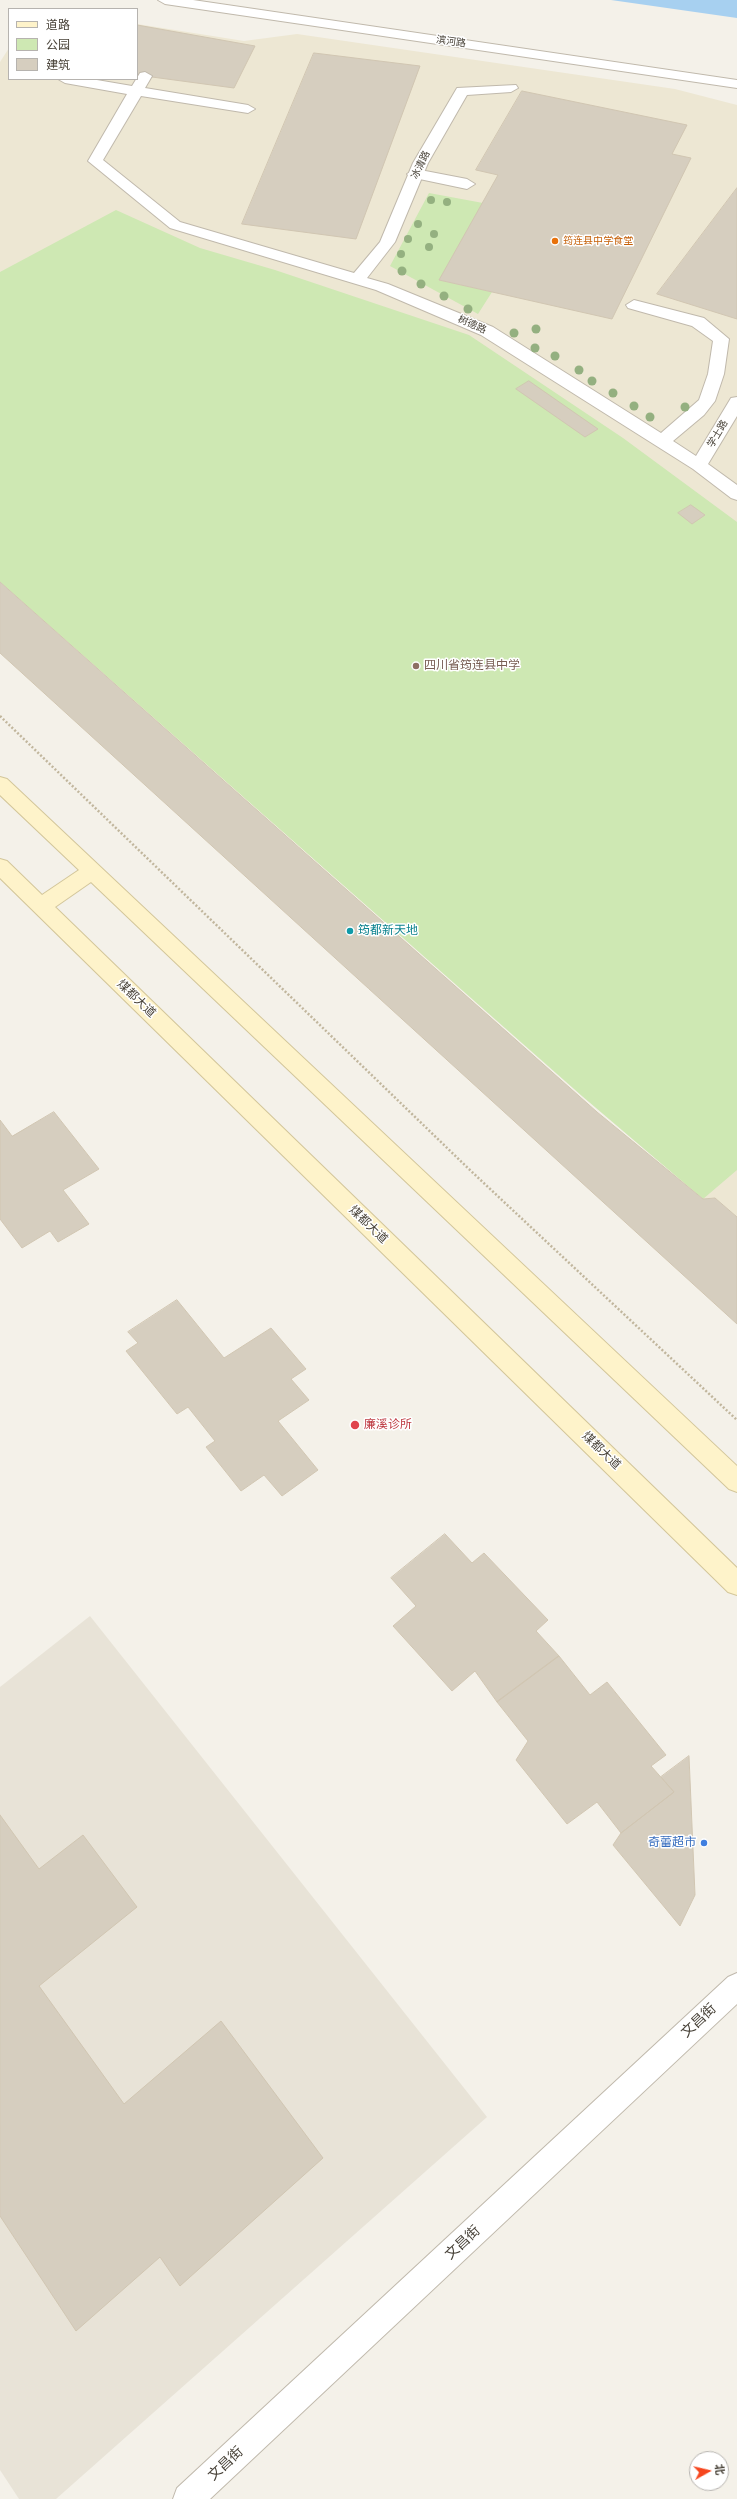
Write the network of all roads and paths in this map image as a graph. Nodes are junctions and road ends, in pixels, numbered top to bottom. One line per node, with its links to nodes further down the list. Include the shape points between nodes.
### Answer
1 (165, 0): 6 (street, 滨河路)
2 (260, 0): 3 (street, 滨河路)
3 (706, 65)
4 (145, 76): 8 (street)
5 (71, 80): 8 (street)
6 (737, 84)
7 (511, 88): 10 (street, 冰清路, via 462,91)
8 (136, 92): 9 (street); 12 (street, 树德路, via 95,160 175,225)
9 (248, 109)
10 (415, 174): 11 (street); 12 (street, 冰清路, via 392,237 376,262)
11 (467, 184)
12 (357, 279): 15 (street, 树德路, via 487,331)
13 (634, 305): 15 (street, via 698,322 721,339 716,376 704,406)
14 (737, 402): 16 (street, 学士路)
15 (662, 442): 16 (street, 树德路)
16 (699, 465): 17 (street, 树德路)
17 (737, 494)
18 (0, 716): 23 (path, via 472,1172)
19 (0, 784): 21 (main road)
20 (0, 866): 22 (main road, 煤都大道)
21 (92, 871): 22 (main road); 24 (main road)
22 (40, 906): 25 (main road, 煤都大道)
23 (737, 1420)
24 (737, 1481)
25 (737, 1584)
26 (737, 1986): 27 (street, 文昌街)
27 (188, 2499)

